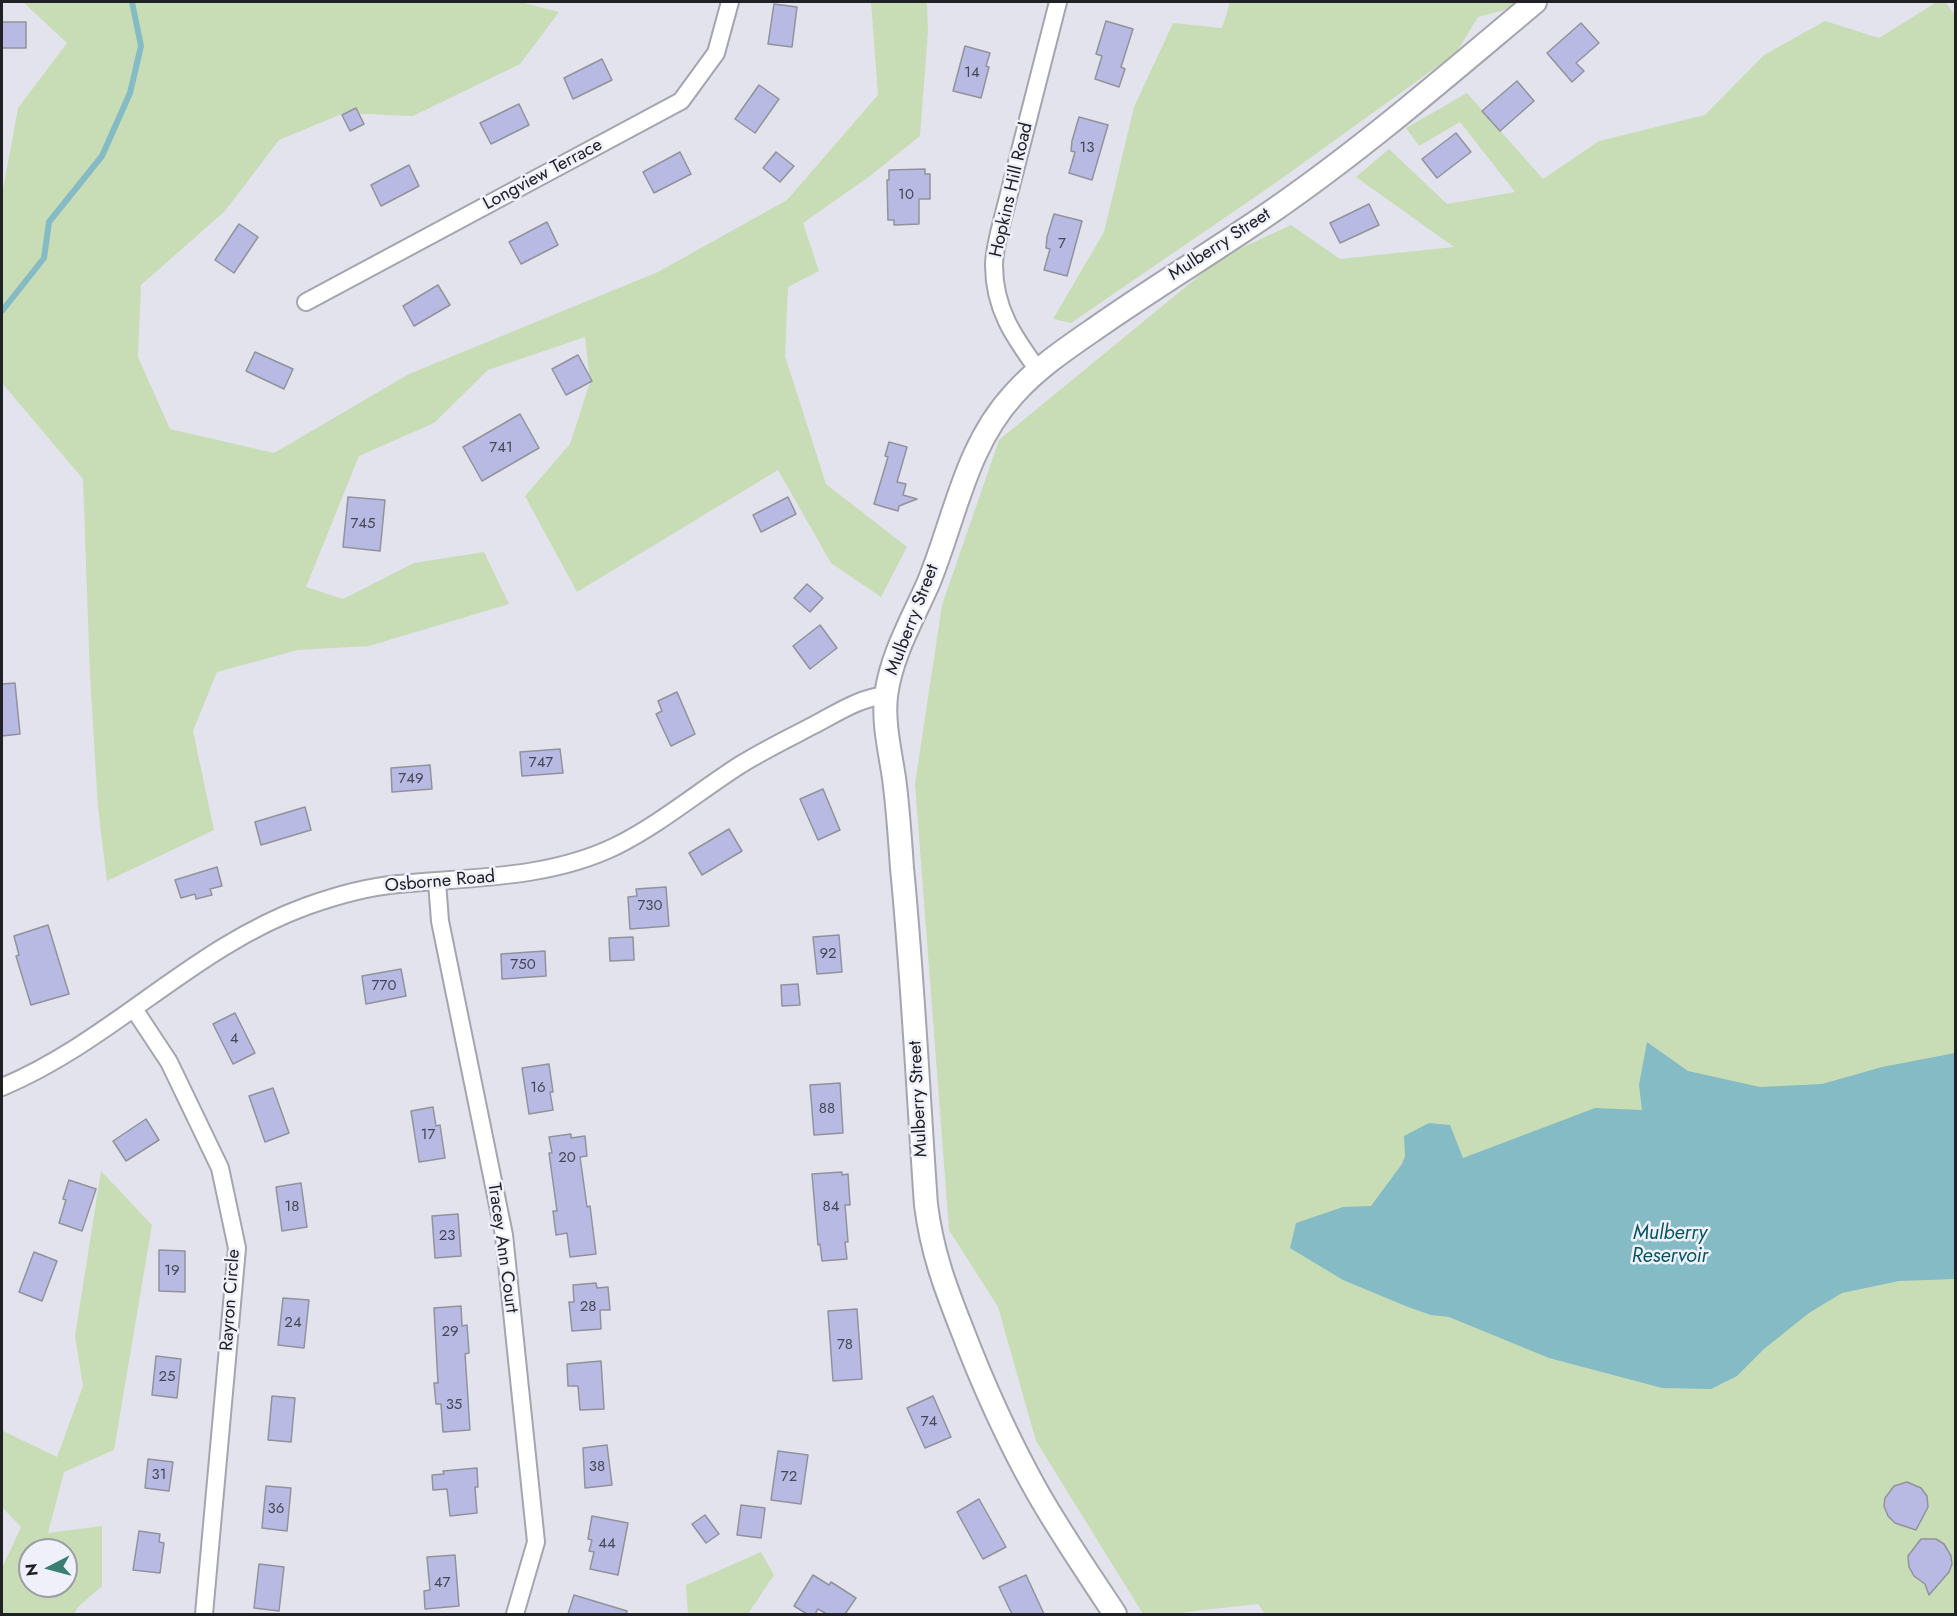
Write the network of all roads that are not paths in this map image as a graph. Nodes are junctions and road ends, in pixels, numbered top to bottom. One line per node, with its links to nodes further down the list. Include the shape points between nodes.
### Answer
1 (730, 2): 4 (street, Longview Terrace, via 716,52 681,101)
2 (1058, 2): 5 (street, Hopkins Hill Road, via 994,265 1006,323)
3 (1535, 2): 5 (street, Mulberry Street, via 1358,150)
4 (306, 302)
5 (1038, 370): 6 (street, Mulberry Street, via 997,413 980,443 962,483 929,581 891,669)
6 (886, 695): 7 (street, Osborne Road, via 861,700 740,765 674,812 592,856 497,877); 12 (street, Mulberry Street, via 931,1239 968,1345 1016,1452)
7 (437, 882): 8 (street, Osborne Road, via 366,889 281,917 235,939); 11 (street, Tracey Ann Court, via 440,921 507,1258 536,1542)
8 (134, 1009): 9 (street, Osborne Road, via 28,1076); 10 (street, Rayron Circle, via 169,1062 220,1168 237,1248)
9 (2, 1087)
10 (204, 1614)
11 (515, 1614)
12 (1115, 1614)

